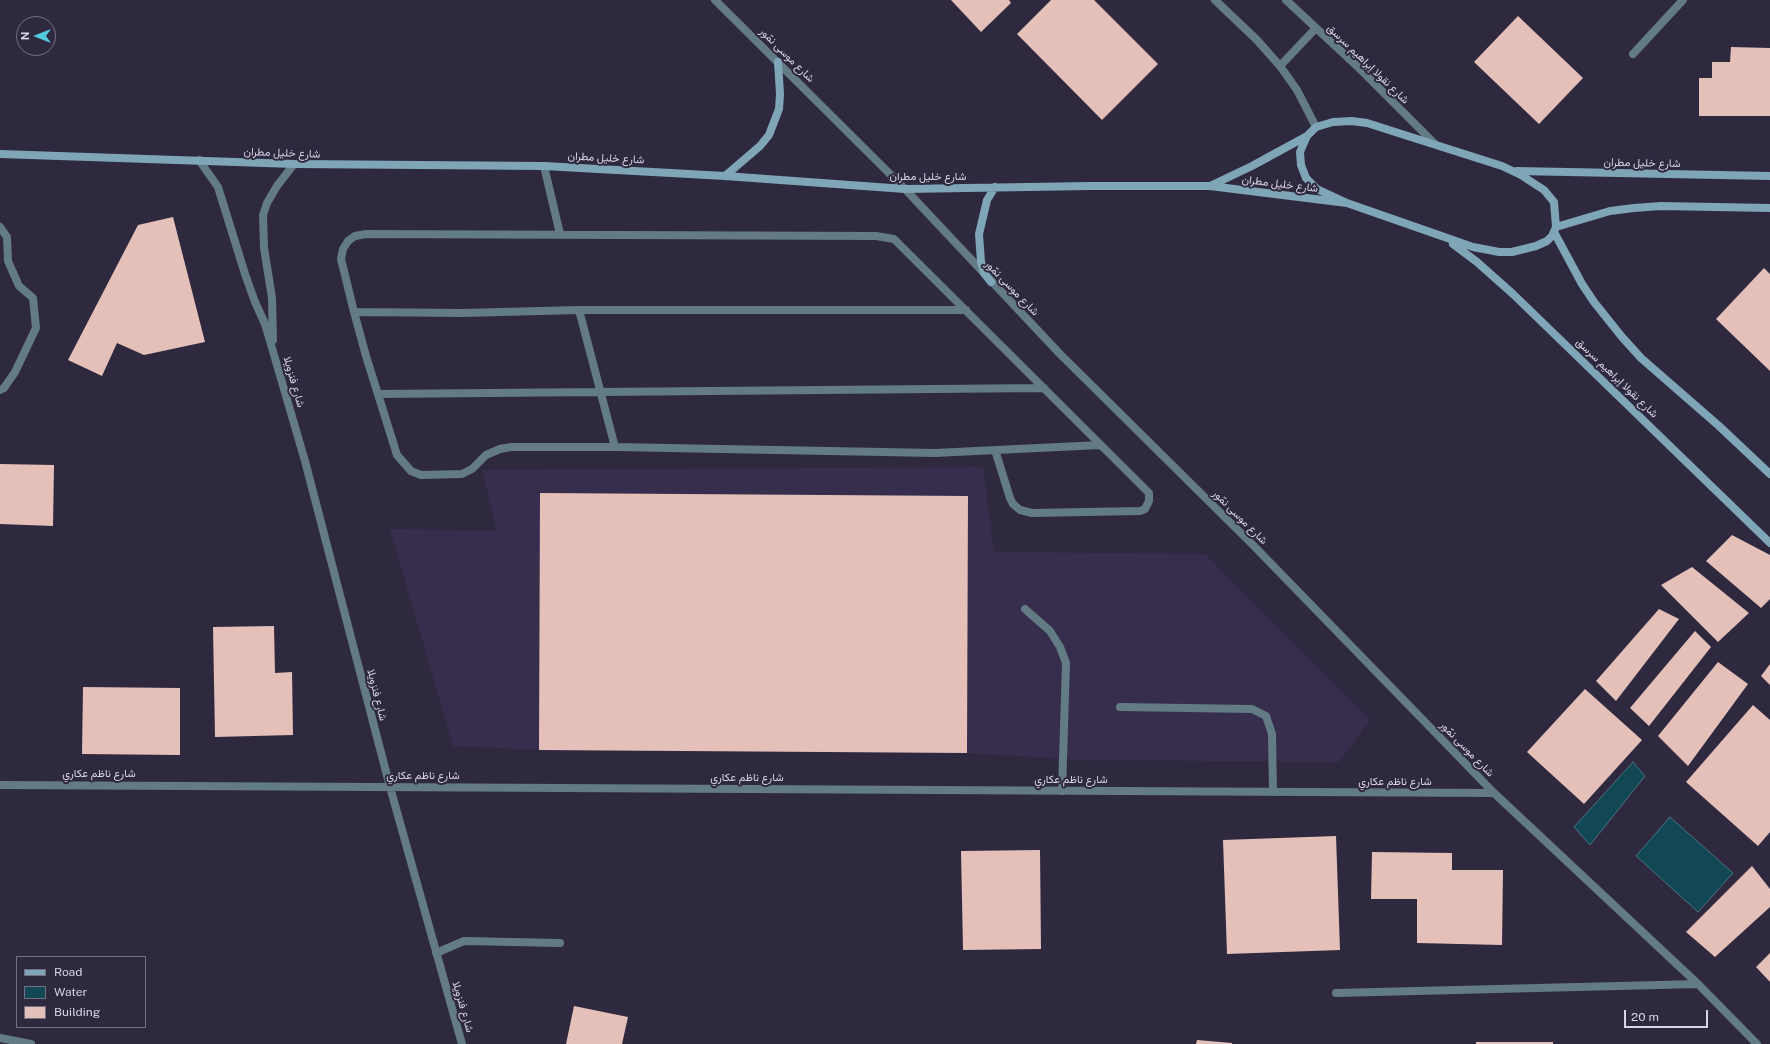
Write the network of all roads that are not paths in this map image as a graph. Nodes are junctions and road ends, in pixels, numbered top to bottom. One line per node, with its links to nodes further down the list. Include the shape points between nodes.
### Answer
1 (715, 0): 7 (street, شارع موسى نمّور)
2 (1215, 0): 8 (street)
3 (1286, 0): 5 (street, شارع نقولا إبراهيم سرسق)
4 (1683, 0): 6 (street)
5 (1315, 29): 8 (street); 11 (street, شارع نقولا إبراهيم سرسق)
6 (1633, 54)
7 (778, 62): 17 (street, via 780,94 769,135); 21 (street, شارع موسى نمّور)
8 (1280, 66): 9 (street, via 1297,90)
9 (1316, 127): 10 (street); 11 (street, via 1333,122 1359,122)
10 (1307, 136): 19 (street, شارع خليل مطران); 22 (street, via 1300,152 1303,173 1317,189)
11 (1435, 144): 16 (street)
12 (0, 154): 13 (street, شارع خليل مطران)
13 (199, 160): 14 (street, شارع خليل مطران); 32 (street, شارع فنزويلا, via 218,188)
14 (294, 164): 15 (street, شارع خليل مطران); 32 (street, شارع فنزويلا, via 277,186 263,215 264,248 272,298)
15 (544, 166): 17 (street, شارع خليل مطران); 26 (street)
16 (1514, 171): 18 (street, شارع خليل مطران); 25 (street, via 1537,184 1554,202)
17 (725, 176): 21 (street, شارع خليل مطران)
18 (1770, 176)
19 (1210, 186): 20 (street, شارع خليل مطران); 22 (street, شارع خليل مطران)
20 (995, 187): 21 (street, شارع خليل مطران); 28 (street, via 987,200 979,234 980,262 984,274)
21 (905, 189): 28 (street, شارع موسى نمّور)
22 (1347, 204): 27 (street)
23 (1770, 208): 25 (street, via 1634,208 1610,211)
24 (0, 227): 34 (street, via 7,238 8,261 19,286 32,298 36,328 15,372)
25 (1555, 229): 27 (street, via 1542,244 1512,252 1473,247); 40 (street, via 1582,284 1622,337 1641,358)
26 (560, 234): 30 (street, via 886,237 899,243); 31 (street, via 355,236 343,249 341,259)
27 (1442, 237): 41 (street, شارع نقولا إبراهيم سرسق, via 1477,262 1513,294)
28 (991, 282): 48 (street, شارع موسى نمّور, via 1252,544)
29 (579, 310): 30 (street); 31 (street); 35 (street)
30 (966, 310): 33 (street)
31 (354, 312): 36 (street)
32 (273, 351): 45 (street, شارع فنزويلا, via 305,461)
33 (1044, 388): 35 (street); 37 (street)
34 (0, 390)
35 (601, 392): 36 (street); 38 (street)
36 (378, 394): 38 (street, via 397,455 411,471 422,475 462,474 472,469 486,455 511,447)
37 (1100, 445): 39 (street); 39 (street, via 1149,493 1149,501 1140,512 1032,513 1020,510 1010,498)
38 (616, 447): 39 (street, via 935,453)
39 (996, 450)
40 (1770, 474)
41 (1770, 543)
42 (1025, 609): 46 (street, via 1050,632 1060,647 1066,663)
43 (1120, 706): 47 (street, via 1252,709 1266,716 1272,734)
44 (0, 784): 45 (street, شارع ناظم عكاري)
45 (390, 787): 46 (street, شارع ناظم عكاري); 50 (street, شارع فنزويلا)
46 (1062, 791): 47 (street, شارع ناظم عكاري)
47 (1273, 792): 48 (street, شارع ناظم عكاري)
48 (1494, 793): 51 (street, شارع موسى نمّور)
49 (560, 943): 50 (street, via 464,942)
50 (436, 953): 55 (street, شارع فنزويلا)
51 (1698, 984): 52 (street); 56 (street, شارع موسى نمّور)
52 (1336, 993)
53 (0, 1038): 54 (street)
54 (31, 1044)
55 (462, 1044)
56 (1757, 1044)

